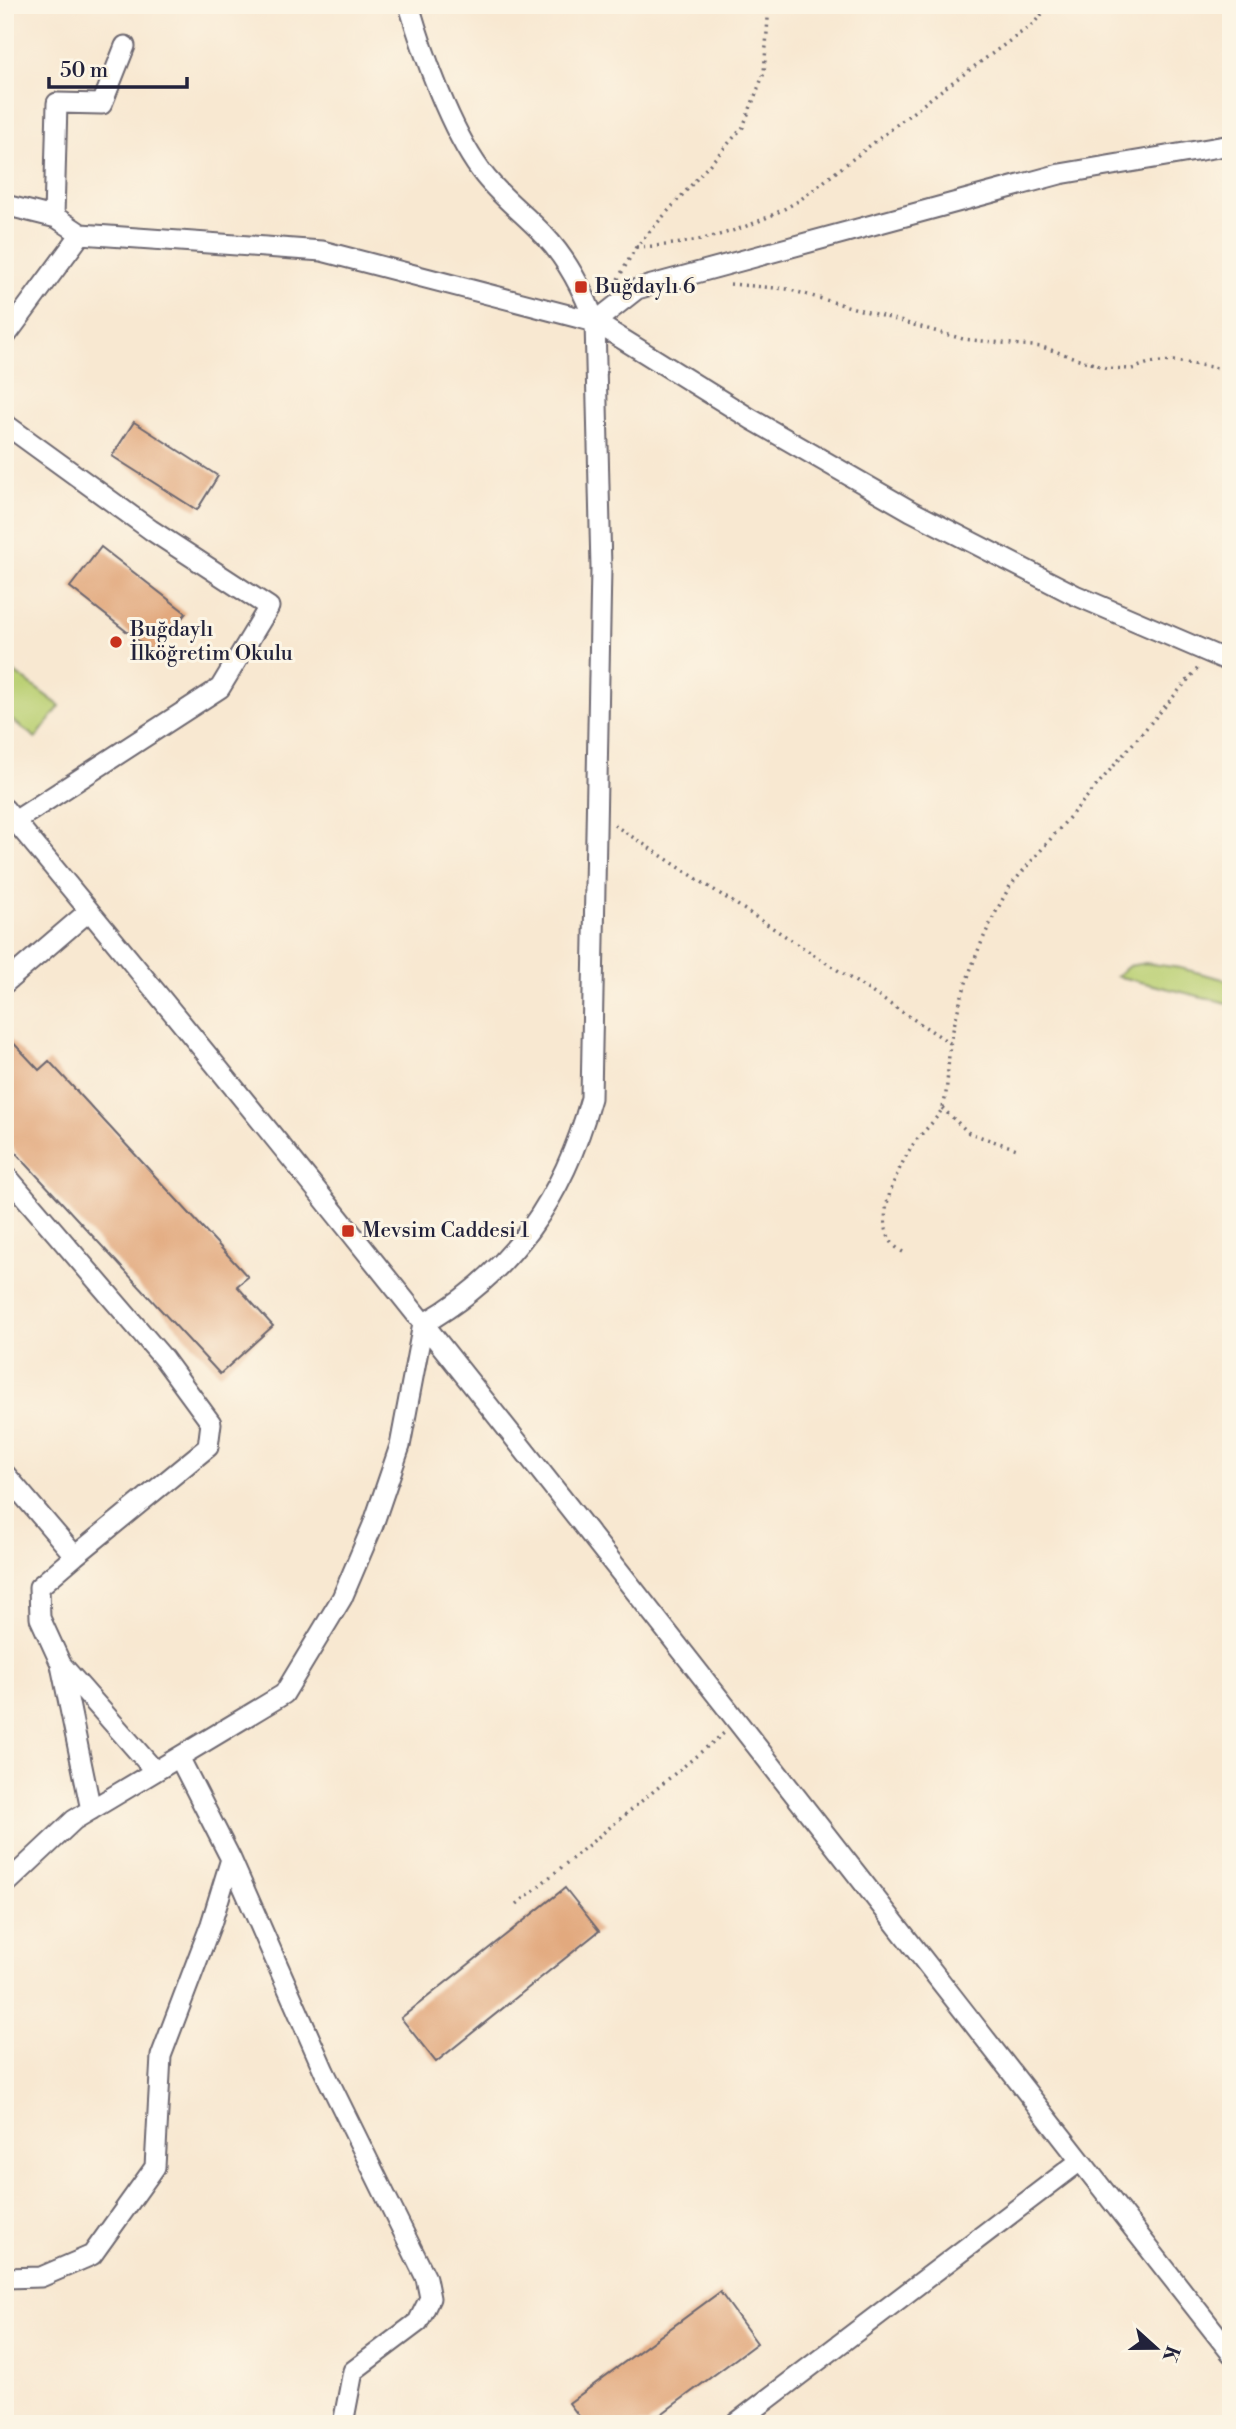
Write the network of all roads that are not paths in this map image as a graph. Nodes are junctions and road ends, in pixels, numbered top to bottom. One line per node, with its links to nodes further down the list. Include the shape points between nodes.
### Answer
1 (408, 5): 7 (street, via 468,151 495,189 559,253 581,287)
2 (125, 46): 5 (street, via 102,104 57,103)
3 (1231, 145): 7 (street, via 1060,174 637,289)
4 (5, 205): 5 (street)
5 (54, 218): 6 (street)
6 (80, 234): 7 (street, via 323,251); 8 (street)
7 (595, 322): 10 (street, via 922,517 1075,595); 15 (street, via 601,568 592,1098 554,1195 525,1240 468,1296)
8 (5, 337)
9 (5, 424): 11 (street, via 151,530 269,607 220,688)
10 (1231, 662)
11 (10, 815): 12 (street)
12 (89, 911): 13 (street); 15 (street)
13 (5, 983)
14 (5, 1174): 17 (street, via 164,1359 211,1423 208,1447)
15 (423, 1324): 19 (street, via 410,1406 387,1486 358,1564 324,1631 284,1694); 24 (street)
16 (5, 1474): 17 (street)
17 (75, 1556): 18 (street, via 39,1587 40,1618)
18 (61, 1664): 20 (street); 21 (street)
19 (179, 1757): 20 (street); 22 (street)
20 (155, 1771): 21 (street)
21 (91, 1810): 23 (street, via 74,1819)
22 (231, 1859): 25 (street, via 161,2056 155,2168 92,2255 41,2277); 27 (street, via 324,2071 426,2278 430,2298 418,2322 354,2371)
23 (5, 1885)
24 (1080, 2161): 26 (street); 28 (street)
25 (5, 2278)
26 (1231, 2353)
27 (348, 2419)
28 (734, 2424)

